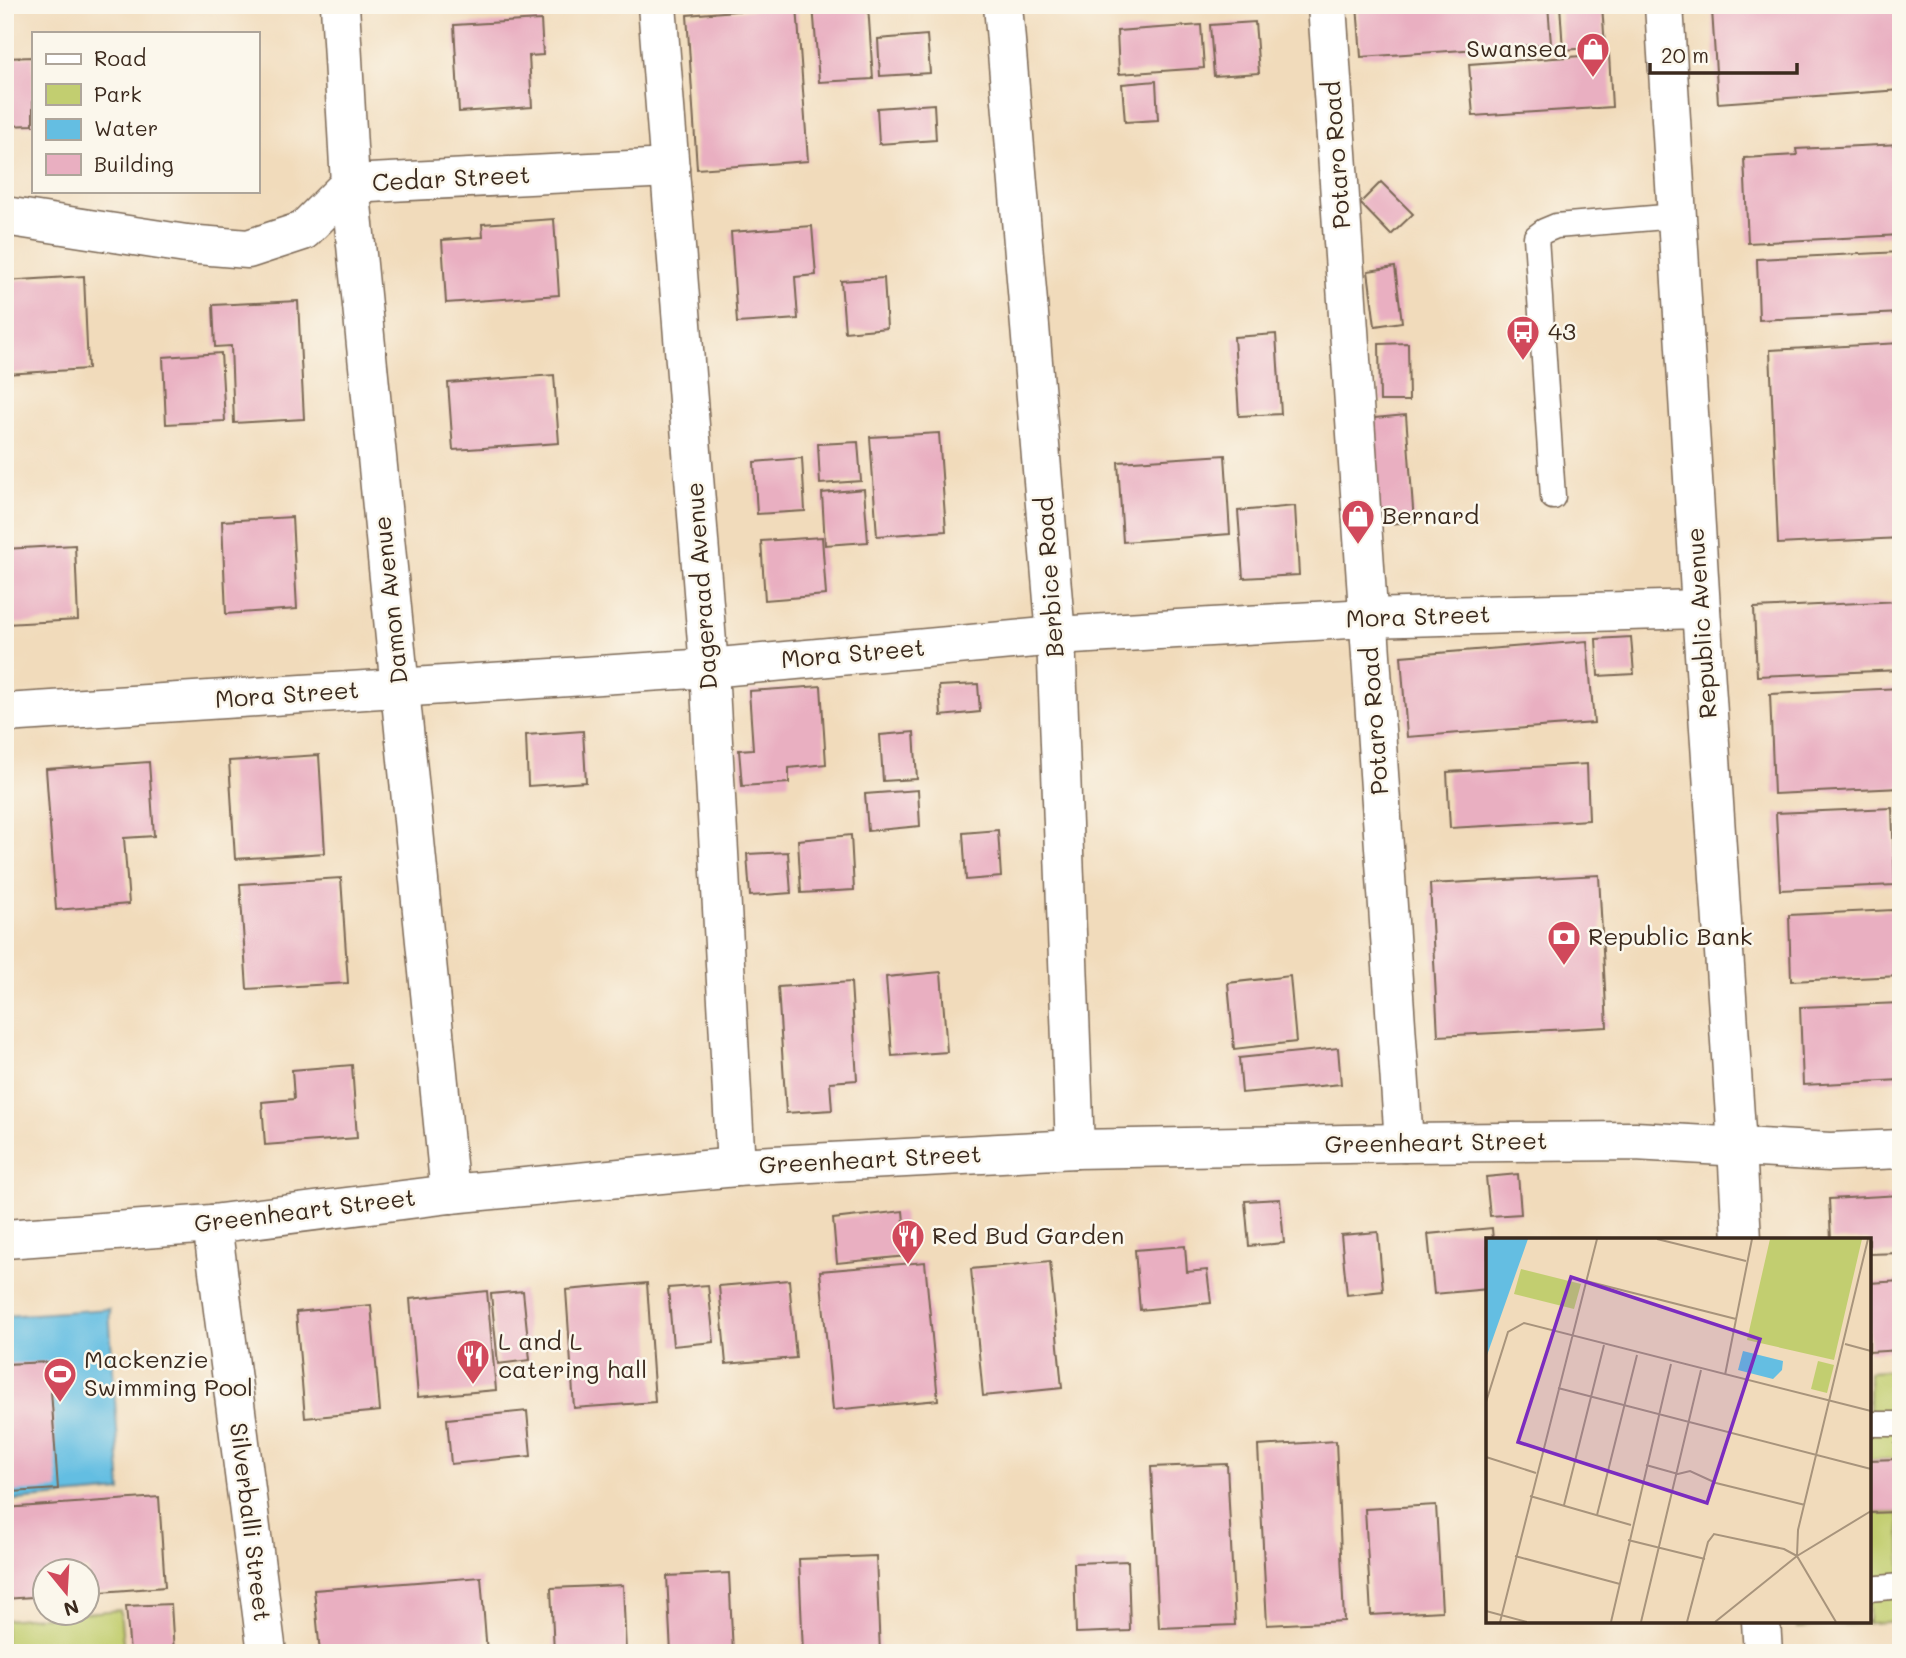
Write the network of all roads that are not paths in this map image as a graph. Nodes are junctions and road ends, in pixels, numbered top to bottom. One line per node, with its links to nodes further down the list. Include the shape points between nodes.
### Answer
1 (340, 5): 7 (street, Damon Avenue)
2 (657, 5): 6 (street, Dageraad Avenue)
3 (1003, 5): 13 (street, Berbice Road)
4 (1327, 5): 12 (street, Potaro Road)
5 (1664, 5): 9 (street, Republic Avenue)
6 (670, 168): 7 (street, Cedar Street); 14 (street, Dageraad Avenue)
7 (350, 184): 8 (street, Cedar Street, via 303,231 248,249); 15 (street, Damon Avenue)
8 (5, 216)
9 (1677, 216): 10 (lane, via 1556,226 1536,237); 11 (street, Republic Avenue)
10 (1553, 497)
11 (1701, 609): 12 (street, Mora Street); 18 (street, Republic Avenue)
12 (1367, 618): 13 (street, Mora Street); 17 (street, Potaro Road)
13 (1056, 636): 14 (street, Mora Street); 19 (street, Berbice Road)
14 (709, 668): 15 (street, Mora Street); 21 (street, Dageraad Avenue)
15 (400, 688): 16 (street, Mora Street); 22 (street, Damon Avenue)
16 (5, 713)
17 (1404, 1143): 18 (street, Greenheart Street, via 1635,1141); 19 (street, Greenheart Street)
18 (1737, 1146): 20 (street, Greenheart Street, via 1829,1152); 25 (street, Republic Avenue)
19 (1075, 1149): 21 (street, Greenheart Street)
20 (1901, 1149)
21 (736, 1167): 22 (street, Greenheart Street)
22 (450, 1194): 23 (street, Greenheart Street)
23 (212, 1224): 24 (street, Greenheart Street); 31 (street, Silverballi Street)
24 (5, 1238)
25 (1742, 1238)
26 (1871, 1424): 27 (lane)
27 (1901, 1424)
28 (1901, 1586): 29 (lane)
29 (1871, 1589)
30 (1761, 1623): 32 (street)
31 (267, 1653)
32 (1763, 1653)

